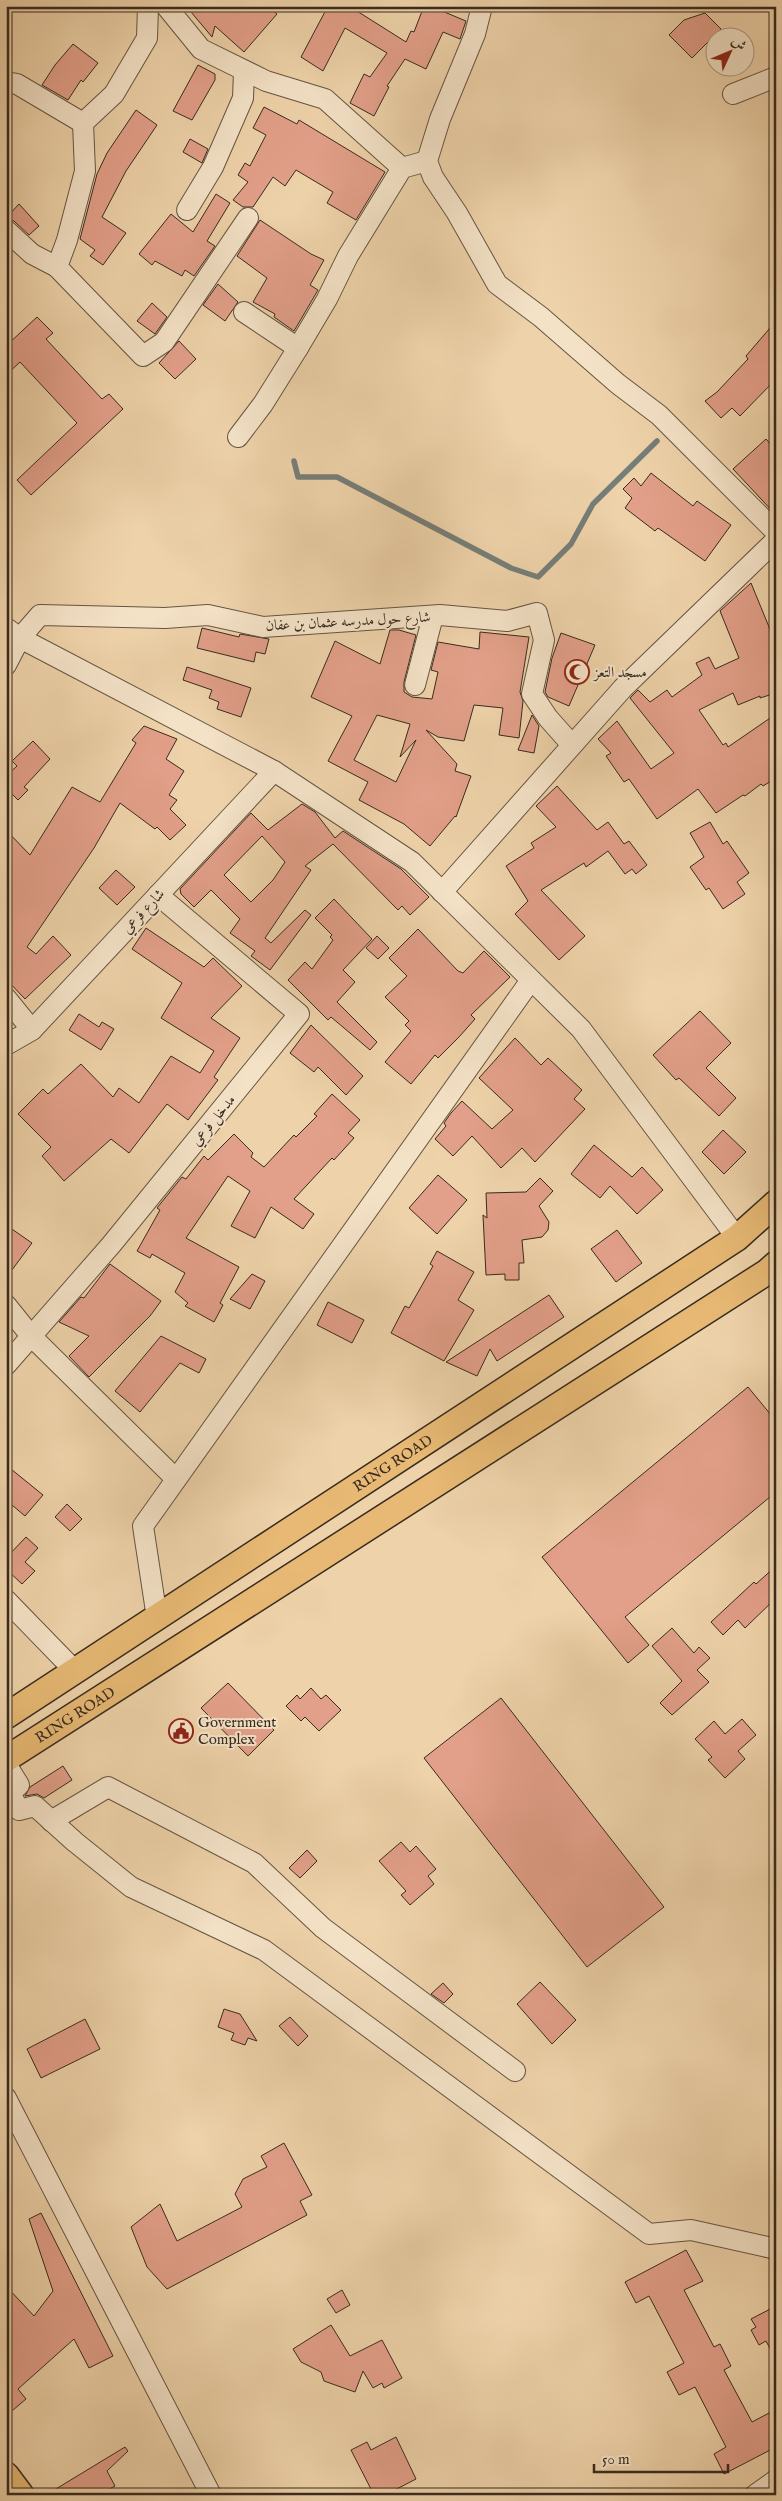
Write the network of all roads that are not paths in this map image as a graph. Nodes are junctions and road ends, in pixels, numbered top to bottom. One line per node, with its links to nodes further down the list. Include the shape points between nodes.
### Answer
1 (148, 6): 8 (street, via 146,38 114,94)
2 (166, 6): 4 (street, via 201,49)
3 (482, 6): 9 (street, via 475,34 440,119)
4 (244, 71): 10 (street, via 325,100); 11 (street, via 243,98 213,168)
5 (776, 77): 7 (street)
6 (6, 82): 8 (street, via 17,84)
7 (733, 94)
8 (83, 123): 14 (street, via 85,172)
9 (427, 161): 10 (street); 18 (street, via 433,177 498,284 659,415)
10 (402, 168): 16 (street, via 348,256)
11 (187, 210)
12 (248, 218): 14 (street, via 164,342 143,356)
13 (6, 230): 14 (street, via 32,254)
14 (57, 267)
15 (244, 312): 16 (street)
16 (298, 348): 17 (street)
17 (238, 437)
18 (776, 532)
19 (776, 540): 24 (street, via 623,688)
20 (433, 616): 21 (street, شارع حول مدرسه عثمان بن عفان, via 262,627 208,615 165,618 40,615); 23 (street); 24 (street, شارع حول مدرسه عثمان بن عفان, via 507,621 537,613 544,640 532,694)
21 (13, 633): 22 (street, شارع حول مدرسه عثمان بن عفان); 25 (street)
22 (6, 665)
23 (415, 685)
24 (572, 745): 26 (street)
25 (274, 771): 26 (street, via 412,862); 27 (street, شارع فرعي)
26 (442, 892): 28 (street)
27 (158, 895): 30 (street, شارع فرعي); 36 (street, مدخل فرعي, via 299,1014 111,1245)
28 (531, 980): 33 (street, via 581,1029); 38 (street)
29 (6, 998): 30 (street)
30 (32, 1030): 31 (street, شارع فرعي)
31 (6, 1044)
32 (776, 1204): 33 (main road, RING ROAD)
33 (737, 1238): 40 (main road, RING ROAD)
34 (773, 1273): 43 (main road, RING ROAD)
35 (6, 1305): 36 (street)
36 (31, 1336): 37 (street, مدخل فرعي); 38 (street)
37 (6, 1365)
38 (176, 1479): 40 (street, via 143,1526)
39 (6, 1600): 41 (street)
40 (157, 1618): 41 (main road, RING ROAD)
41 (74, 1670): 42 (main road, RING ROAD)
42 (6, 1716)
43 (6, 1759)
44 (6, 1764): 45 (street, via 19,1785 10,1793 19,1810 35,1806)
45 (51, 1821): 46 (street, via 108,1787 254,1863 323,1928); 48 (street, via 131,1887 264,1950 649,2234 690,2230)
46 (515, 2071)
47 (6, 2098): 52 (street)
48 (776, 2249)
49 (6, 2474): 51 (main road)
50 (776, 2480): 53 (street)
51 (21, 2495)
52 (211, 2495)
53 (755, 2495)

